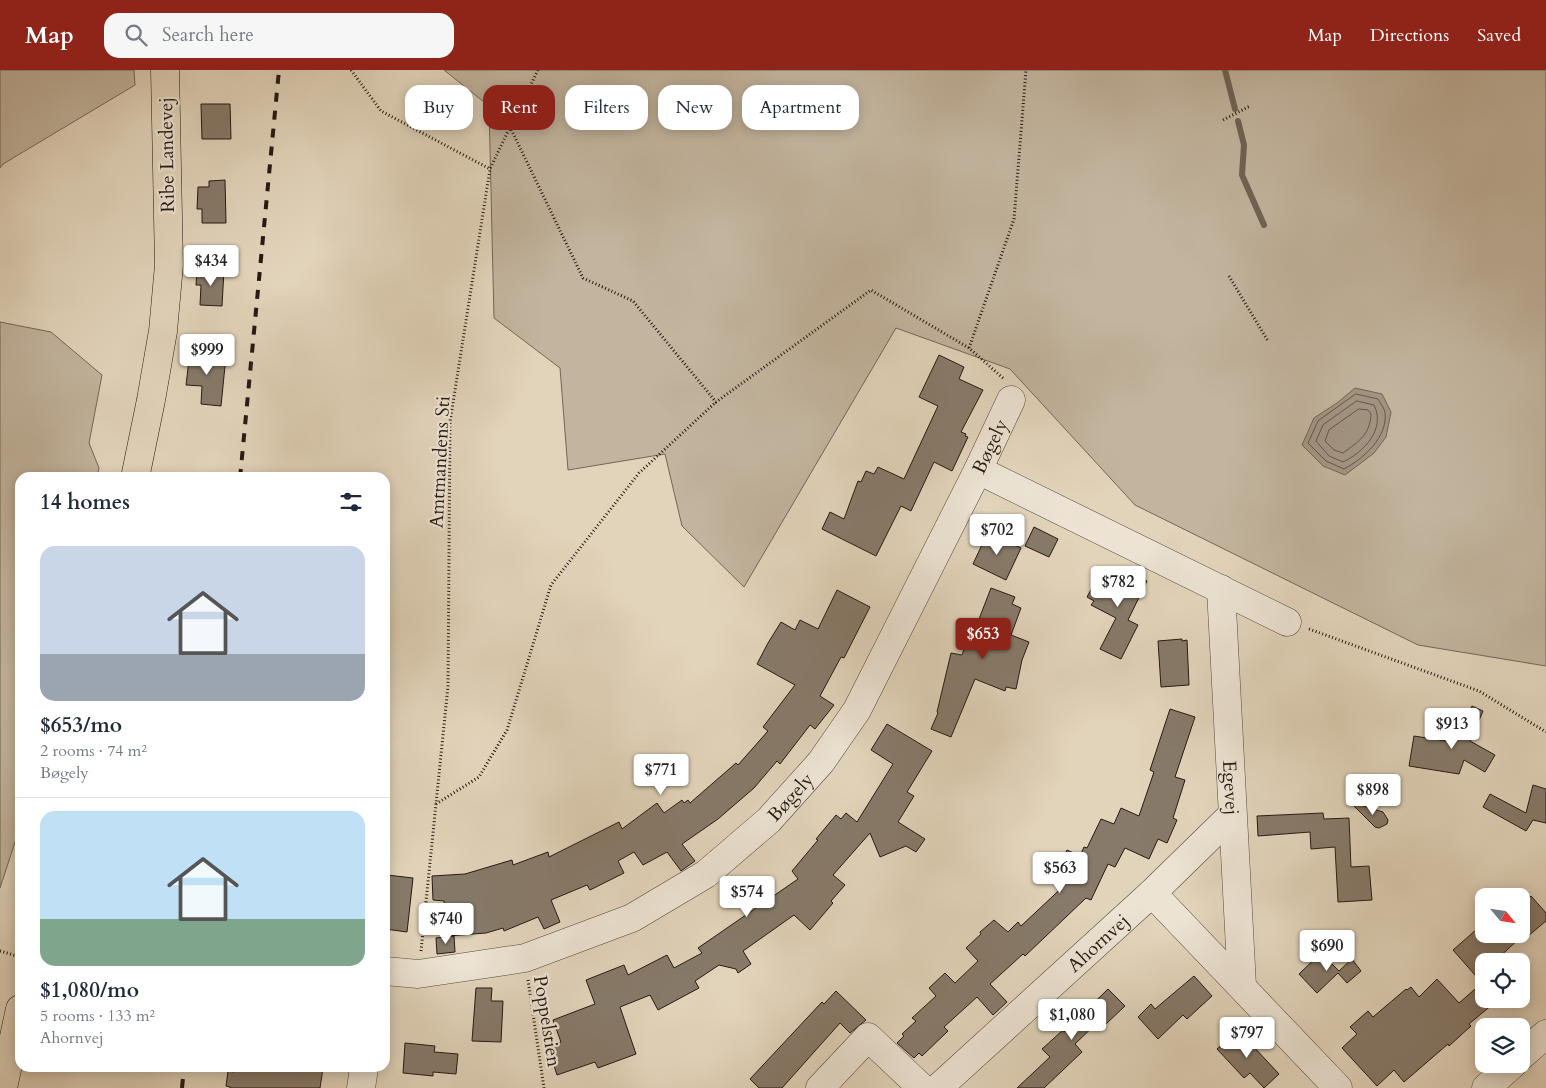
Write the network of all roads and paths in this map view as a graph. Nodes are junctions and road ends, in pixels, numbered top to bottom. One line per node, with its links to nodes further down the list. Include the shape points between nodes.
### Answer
1 (165, 70): 17 (main road, Ribe Landevej, via 169,265 163,331)
2 (351, 70): 10 (path, via 381,111)
3 (538, 70): 5 (path, Amtmandens Sti)
4 (1026, 70): 13 (path, via 1014,219)
5 (531, 85)
6 (1250, 106): 7 (path)
7 (1223, 120)
8 (509, 130): 10 (path, Amtmandens Sti)
9 (511, 130): 15 (path, via 583,278 633,301)
10 (490, 169): 21 (path, Amtmandens Sti, via 450,422 448,686)
11 (1229, 276): 12 (path)
12 (1268, 341)
13 (969, 348): 14 (path, via 1006,381); 15 (path, via 871,290)
14 (1011, 400): 16 (street, Bøgely)
15 (716, 402): 21 (path, via 639,473 551,585 507,730 479,777)
16 (978, 470): 18 (street); 26 (street, Bøgely, via 857,710 821,762 769,820 706,874 632,918)
17 (135, 472)
18 (1221, 588): 19 (street); 22 (street, Egevej)
19 (1287, 622): 20 (path, via 1479,691)
20 (1546, 732)
21 (436, 804): 28 (path, Amtmandens Sti)
22 (1232, 815): 23 (street, Ahornvej); 29 (street, Egevej)
23 (1152, 892): 29 (street); 40 (street, Ahornvej)
24 (0, 951): 25 (path)
25 (15, 956)
26 (524, 958): 28 (street, Bøgely); 37 (path, Poppelstien)
27 (390, 971): 28 (street, Bøgely)
28 (418, 974)
29 (1242, 986): 41 (street)
30 (15, 1032): 35 (main road)
31 (1546, 1034): 32 (street)
32 (1530, 1048)
33 (363, 1072): 36 (street)
34 (1503, 1073): 42 (street)
35 (3, 1088)
36 (361, 1088)
37 (544, 1088)
38 (820, 1088): 39 (street, via 868,1037)
39 (922, 1088)
40 (938, 1088)
41 (1338, 1088)
42 (1486, 1088)

